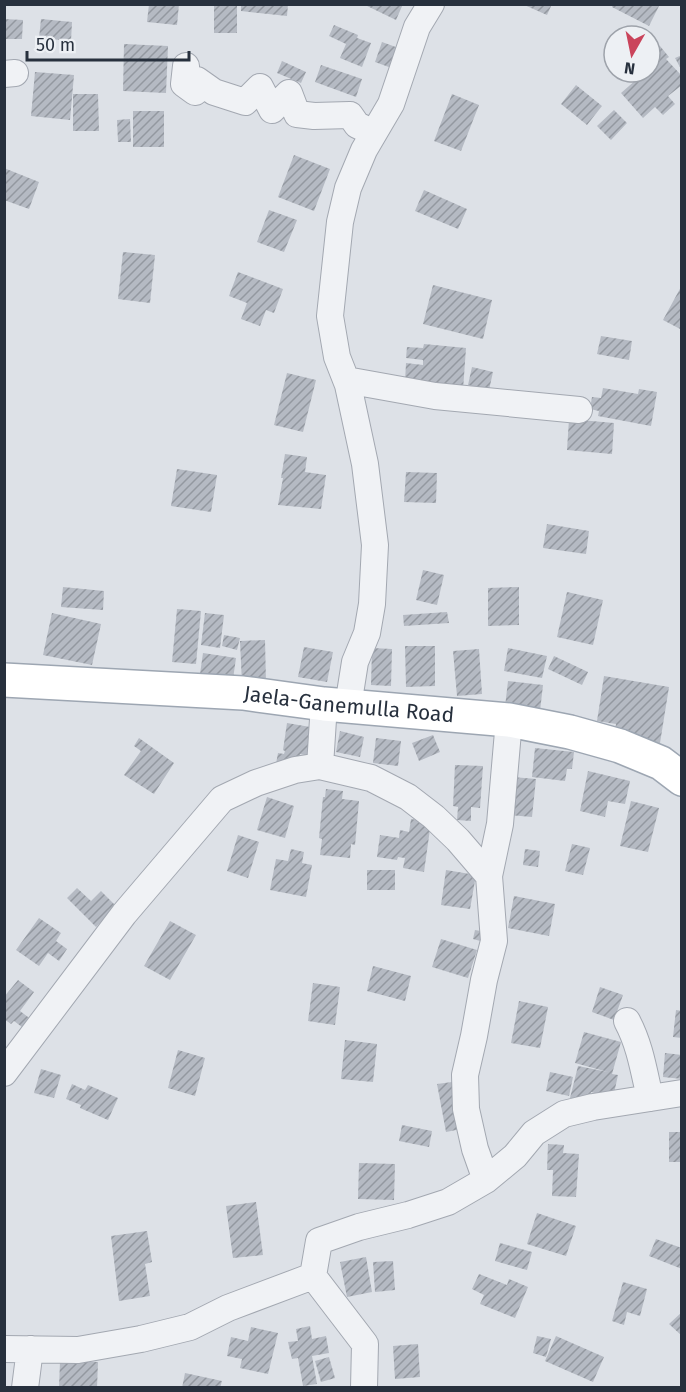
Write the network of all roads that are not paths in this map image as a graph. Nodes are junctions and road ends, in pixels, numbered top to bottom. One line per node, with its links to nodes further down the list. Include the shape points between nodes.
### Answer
1 (430, 4): 3 (street, via 417,27 391,104)
2 (186, 66): 3 (street, via 184,84 195,92 197,80 214,92 245,102 260,87 272,110 289,93 297,114 350,115 357,125)
3 (374, 133): 4 (street, via 348,188 340,222 330,316 337,357)
4 (346, 380): 5 (street, via 435,396); 7 (street, via 364,464 375,545 367,633)
5 (579, 410)
6 (4, 681): 7 (main road, Jaela-Ganemulla Road, via 243,693)
7 (336, 705): 8 (main road, Jaela-Ganemulla Road); 9 (street)
8 (509, 720): 10 (main road, Jaela-Ganemulla Road, via 620,746 661,763); 11 (street, via 500,824)
9 (320, 766): 11 (street, via 371,778 408,797 458,840); 13 (street, via 256,783 222,799 124,914)
10 (681, 779)
11 (489, 876): 16 (street, via 494,941 465,1075 466,1109)
12 (627, 1021): 15 (street, via 640,1051)
13 (4, 1073)
14 (681, 1094): 15 (street)
15 (650, 1098): 16 (street, via 564,1114 534,1133 515,1156)
16 (486, 1180): 17 (street, via 448,1202 319,1241)
17 (313, 1276): 19 (street, via 228,1308 190,1328 78,1350); 21 (street, via 365,1344)
18 (4, 1349): 19 (street)
19 (30, 1349): 20 (street)
20 (25, 1388)
21 (364, 1388)

